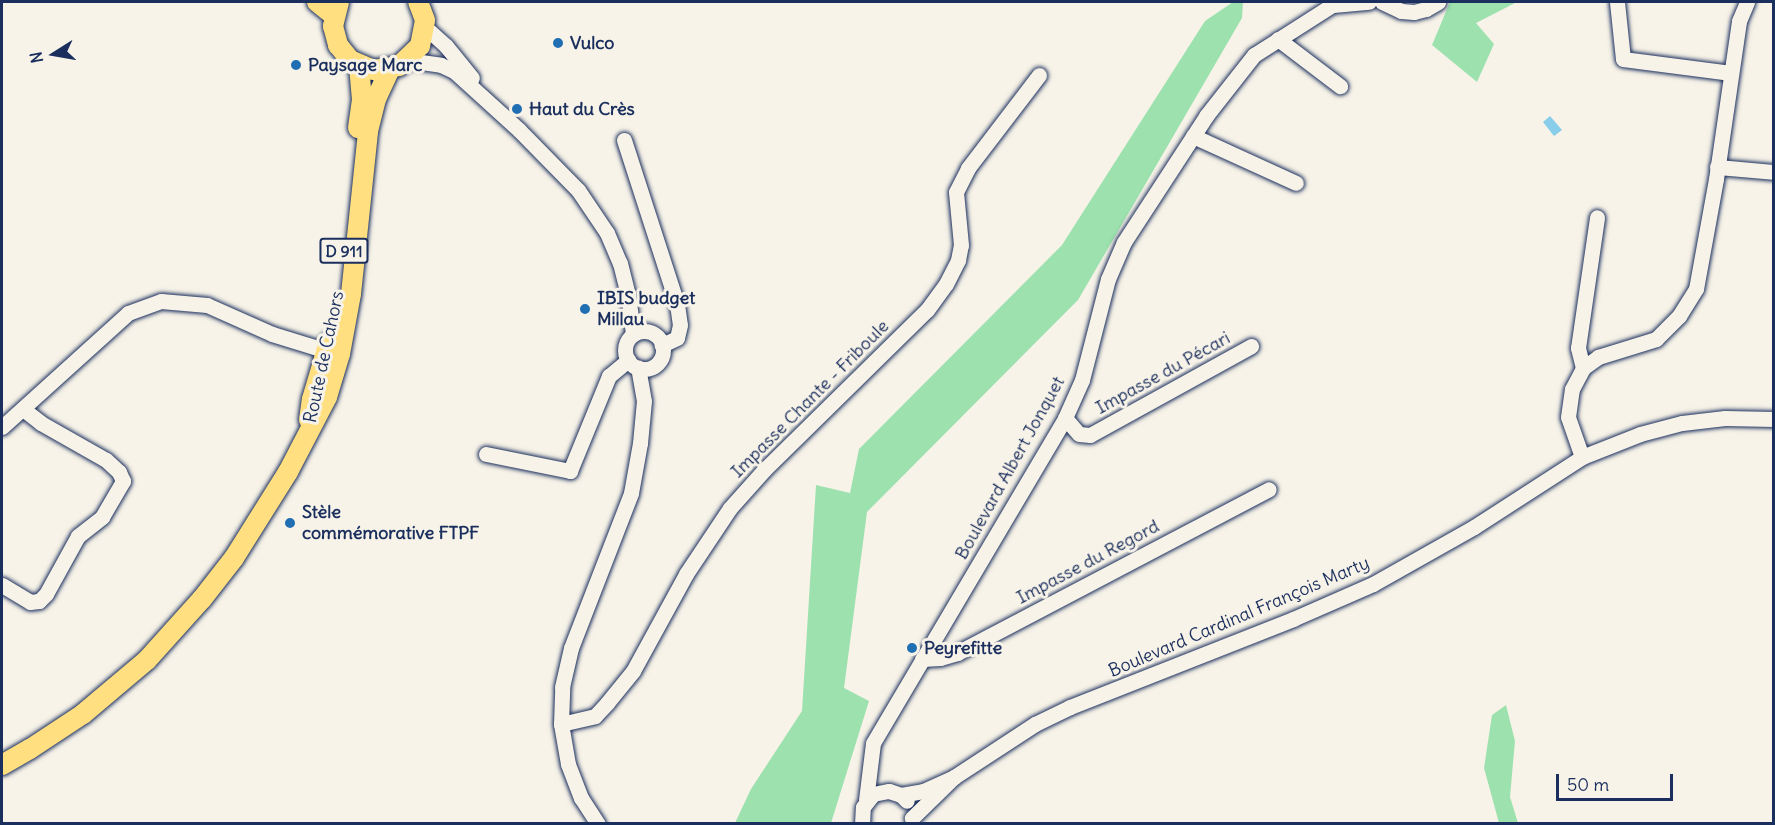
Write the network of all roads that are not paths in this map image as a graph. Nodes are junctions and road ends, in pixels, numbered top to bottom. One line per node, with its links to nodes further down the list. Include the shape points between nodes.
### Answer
1 (317, 2): 9 (main road)
2 (1370, 2): 8 (street, Boulevard Albert Jonquet)
3 (1382, 2): 4 (street, via 1414,12)
4 (1438, 2)
5 (1617, 2): 14 (street, via 1623,59)
6 (1747, 2): 14 (street, via 1739,21)
7 (421, 3): 10 (main road)
8 (1335, 3): 11 (street, Boulevard Albert Jonquet)
9 (336, 9): 12 (main road, via 333,26 338,45)
10 (425, 27): 13 (main road, Route de Cahors, via 420,46); 17 (street, via 447,46)
11 (1278, 39): 16 (street); 18 (street, Boulevard Albert Jonquet, via 1241,69)
12 (359, 65): 13 (main road, via 374,70); 27 (main road, Route de Cahors / D 911, via 362,100)
13 (399, 65): 17 (street, via 441,65 454,71); 27 (main road, Route de Cahors / D 911, via 376,99 368,131 351,294)
14 (1731, 73): 20 (street)
15 (1039, 75): 41 (street, Impasse Chante - Friboule, via 968,168 956,192 961,245 958,260 940,293 730,508 686,574 633,671 607,703 595,716)
16 (1340, 86)
17 (501, 113): 24 (street, via 592,208 607,233)
18 (1193, 136): 22 (street); 33 (street, Boulevard Albert Jonquet, via 1124,242 1108,279 1082,381)
19 (624, 140): 25 (street, via 677,304 677,338)
20 (1717, 167): 21 (street); 30 (street, via 1696,289 1679,316 1656,339 1598,357)
21 (1773, 172)
22 (1296, 183)
23 (1597, 217): 30 (street, via 1578,348)
24 (640, 333): 25 (street, via 657,336); 28 (street, via 626,343)
25 (662, 345): 29 (street, via 662,357)
26 (1251, 346): 33 (street, Impasse du Pécari, via 1090,435 1079,434)
27 (333, 353): 32 (street, via 272,334 207,305 161,301 128,314); 43 (main road, Route de Cahors / D 911, via 312,399 307,434 265,512 202,599 147,660 83,714)
28 (633, 364): 29 (street); 31 (street); 36 (street, via 609,376 570,471)
29 (654, 366): 31 (street)
30 (1582, 368): 37 (street, via 1572,388 1568,417)
31 (644, 401): 41 (street, via 631,493 571,648 562,687)
32 (23, 409): 35 (street); 39 (street, via 106,460 123,480 102,517 78,536 39,601 30,602)
33 (1065, 418): 40 (street, Boulevard Albert Jonquet)
34 (1773, 419): 37 (street, Boulevard Cardinal François Marty, via 1725,418 1682,423 1640,434)
35 (2, 427)
36 (486, 454)
37 (1582, 457): 44 (street, Boulevard Cardinal François Marty, via 1474,527 1373,584 1070,707 1035,724)
38 (1269, 489): 40 (street, Impasse du Regord, via 957,653)
39 (2, 585)
40 (922, 659): 42 (street, Boulevard Albert Jonquet, via 873,743)
41 (561, 724): 48 (street, via 568,764)
42 (870, 762): 45 (street); 46 (street, Boulevard Albert Jonquet)
43 (2, 765)
44 (954, 777): 45 (street, Boulevard Cardinal François Marty, via 923,791); 47 (street, Boulevard Cardinal François Marty)
45 (895, 793): 46 (street, Boulevard Cardinal François Marty, via 873,794); 47 (street, via 911,809)
46 (866, 800): 49 (street, Boulevard Albert Jonquet)
47 (912, 821)
48 (598, 824)
49 (862, 824)

